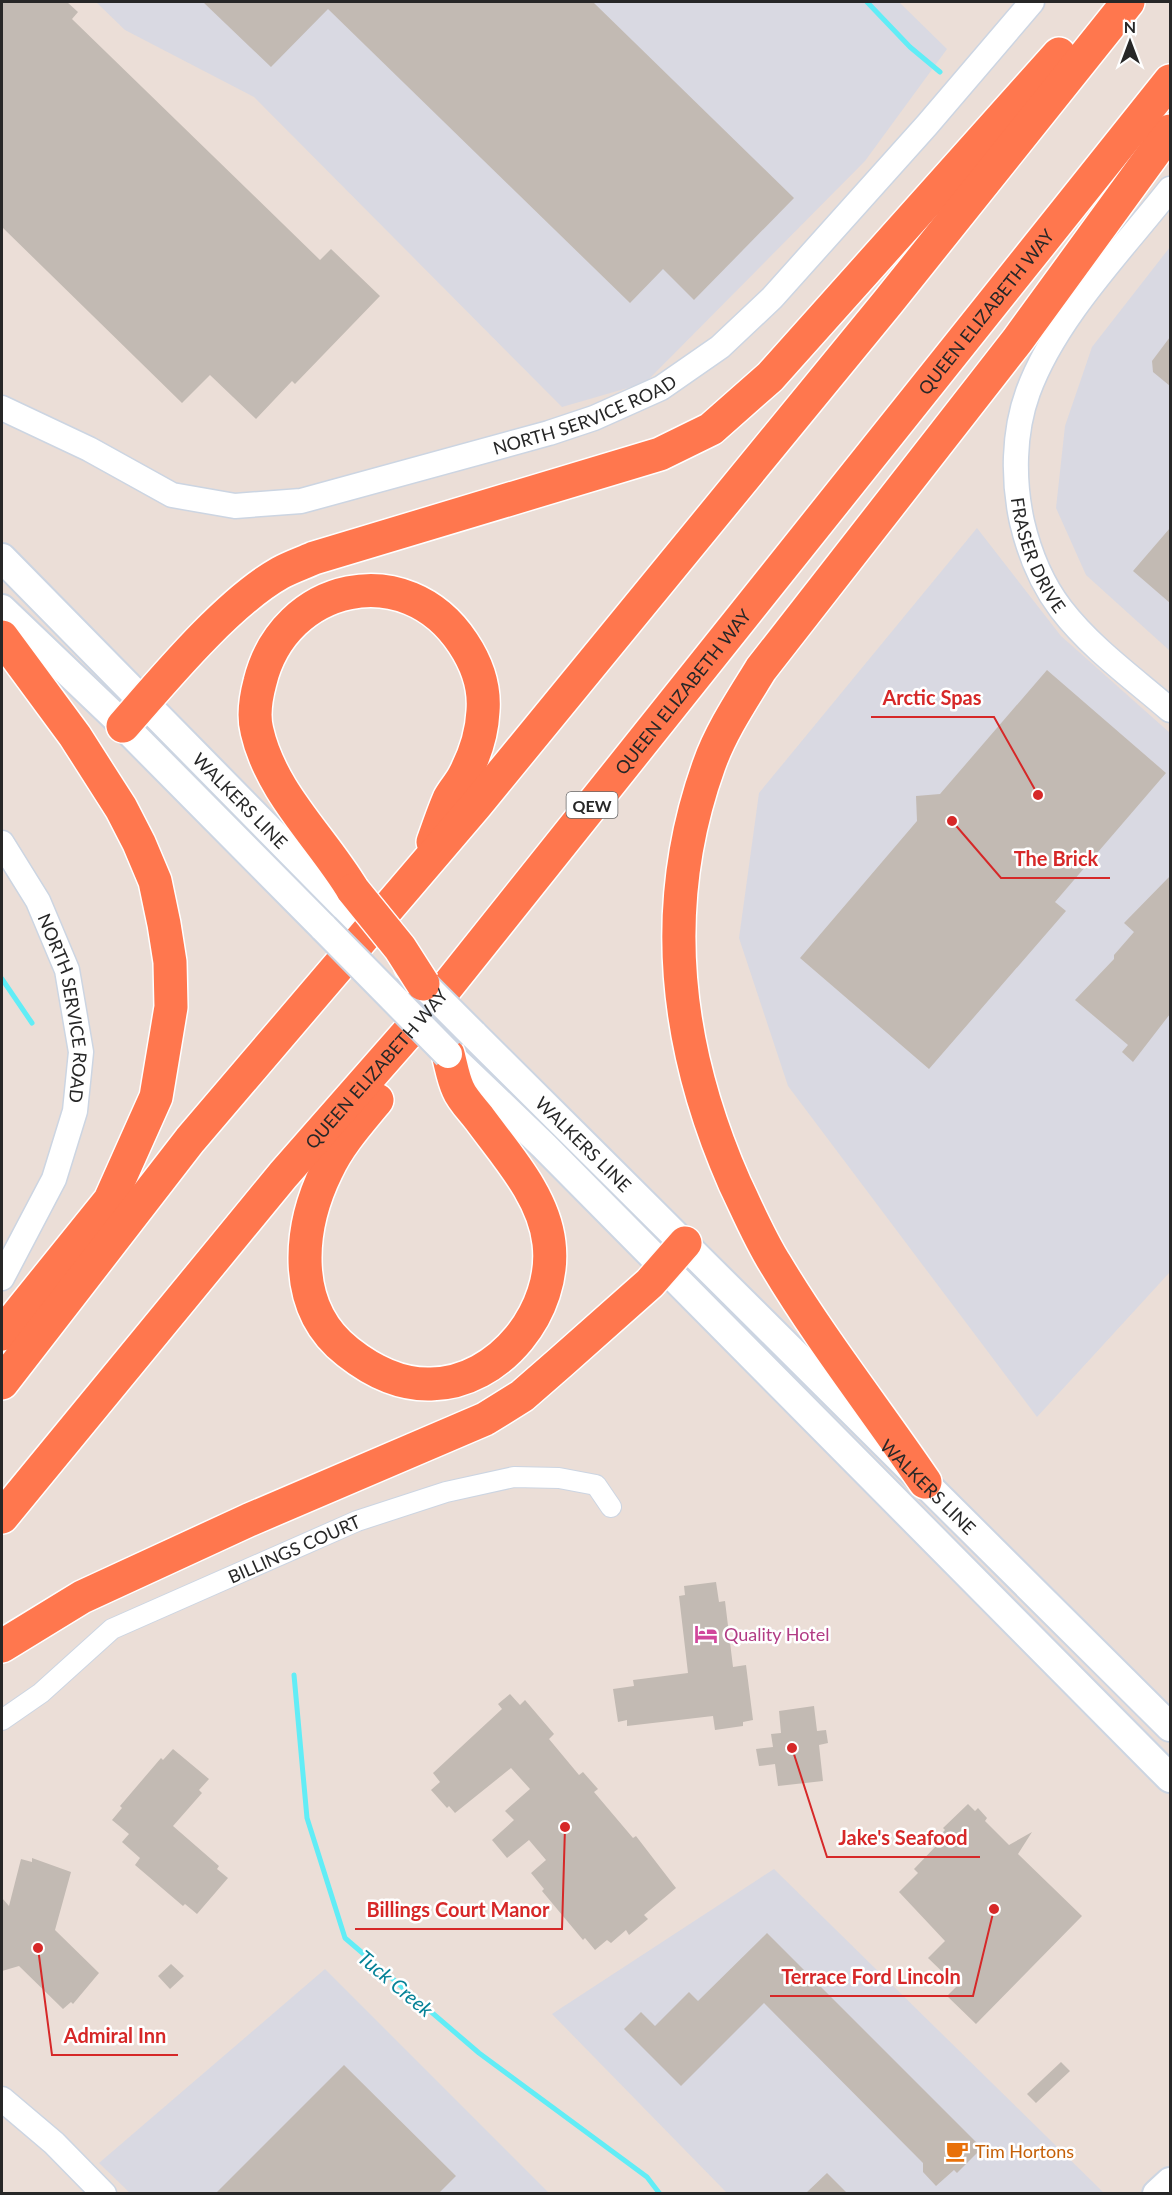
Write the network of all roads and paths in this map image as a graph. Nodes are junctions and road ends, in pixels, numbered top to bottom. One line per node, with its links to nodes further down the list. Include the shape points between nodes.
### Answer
1 (1032, 2): 6 (street, NORTH SERVICE ROAD, via 772,298 720,347 661,387 594,418 301,501 235,506 172,495 89,449)
2 (1127, 2): 11 (highway, via 1080,29 770,377 711,429 650,458 314,558 280,573 234,608); 15 (highway, via 888,302 476,805)
3 (1170, 81): 13 (highway, QUEEN ELIZABETH WAY / QEW)
4 (1170, 131): 21 (highway, via 1017,341 761,669 710,763 694,812 682,877 677,952 681,1001 690,1051 714,1135 775,1264)
5 (1170, 189): 10 (street, FRASER DRIVE, via 1066,320 1045,357 1028,393 1016,452 1015,485 1028,548 1059,607 1080,632)
6 (2, 408)
7 (2, 558): 11 (main road, WALKERS LINE)
8 (2, 609): 11 (main road, WALKERS LINE)
9 (2, 637): 19 (highway, via 75,736 139,843 155,881 164,924 171,1007 156,1097 110,1200)
10 (1170, 710)
11 (134, 714): 13 (main road, WALKERS LINE, bridge, via 360,922); 14 (main road, WALKERS LINE, bridge, via 324,928)
12 (2, 843): 18 (street, NORTH SERVICE ROAD, via 38,902 67,970 81,1052 75,1111 54,1179)
13 (428, 994): 14 (main road, WALKERS LINE, bridge); 14 (highway, via 408,1060 341,1144 327,1169 315,1198 304,1252 312,1304 334,1341 378,1373 431,1384 476,1372 521,1337 535,1316 549,1268 549,1243 528,1186 458,1090); 15 (highway, bridge, via 400,948 353,890 287,797 257,731 256,699 274,643 297,617 322,601 347,593 390,591 422,602 450,624 474,659 483,686 476,746 428,854); 23 (highway, QUEEN ELIZABETH WAY / QEW)
14 (460, 1044): 16 (main road, WALKERS LINE); 17 (main road, WALKERS LINE)
15 (190, 1140): 20 (highway)
16 (685, 1243): 17 (highway); 21 (main road, WALKERS LINE)
17 (662, 1268): 24 (highway, via 522,1396 485,1419 82,1597); 27 (main road, WALKERS LINE)
18 (2, 1278)
19 (2, 1334)
20 (2, 1383)
21 (925, 1482): 26 (main road, WALKERS LINE)
22 (611, 1507): 25 (street, BILLINGS COURT, via 596,1485 559,1478 514,1477 446,1492 357,1521 112,1629 41,1693)
23 (2, 1517)
24 (2, 1646)
25 (2, 1720)
26 (1170, 1727)
27 (1170, 1778)
28 (2, 2099): 30 (street)
29 (1170, 2182): 31 (main road)
30 (104, 2193)
31 (1157, 2193)

